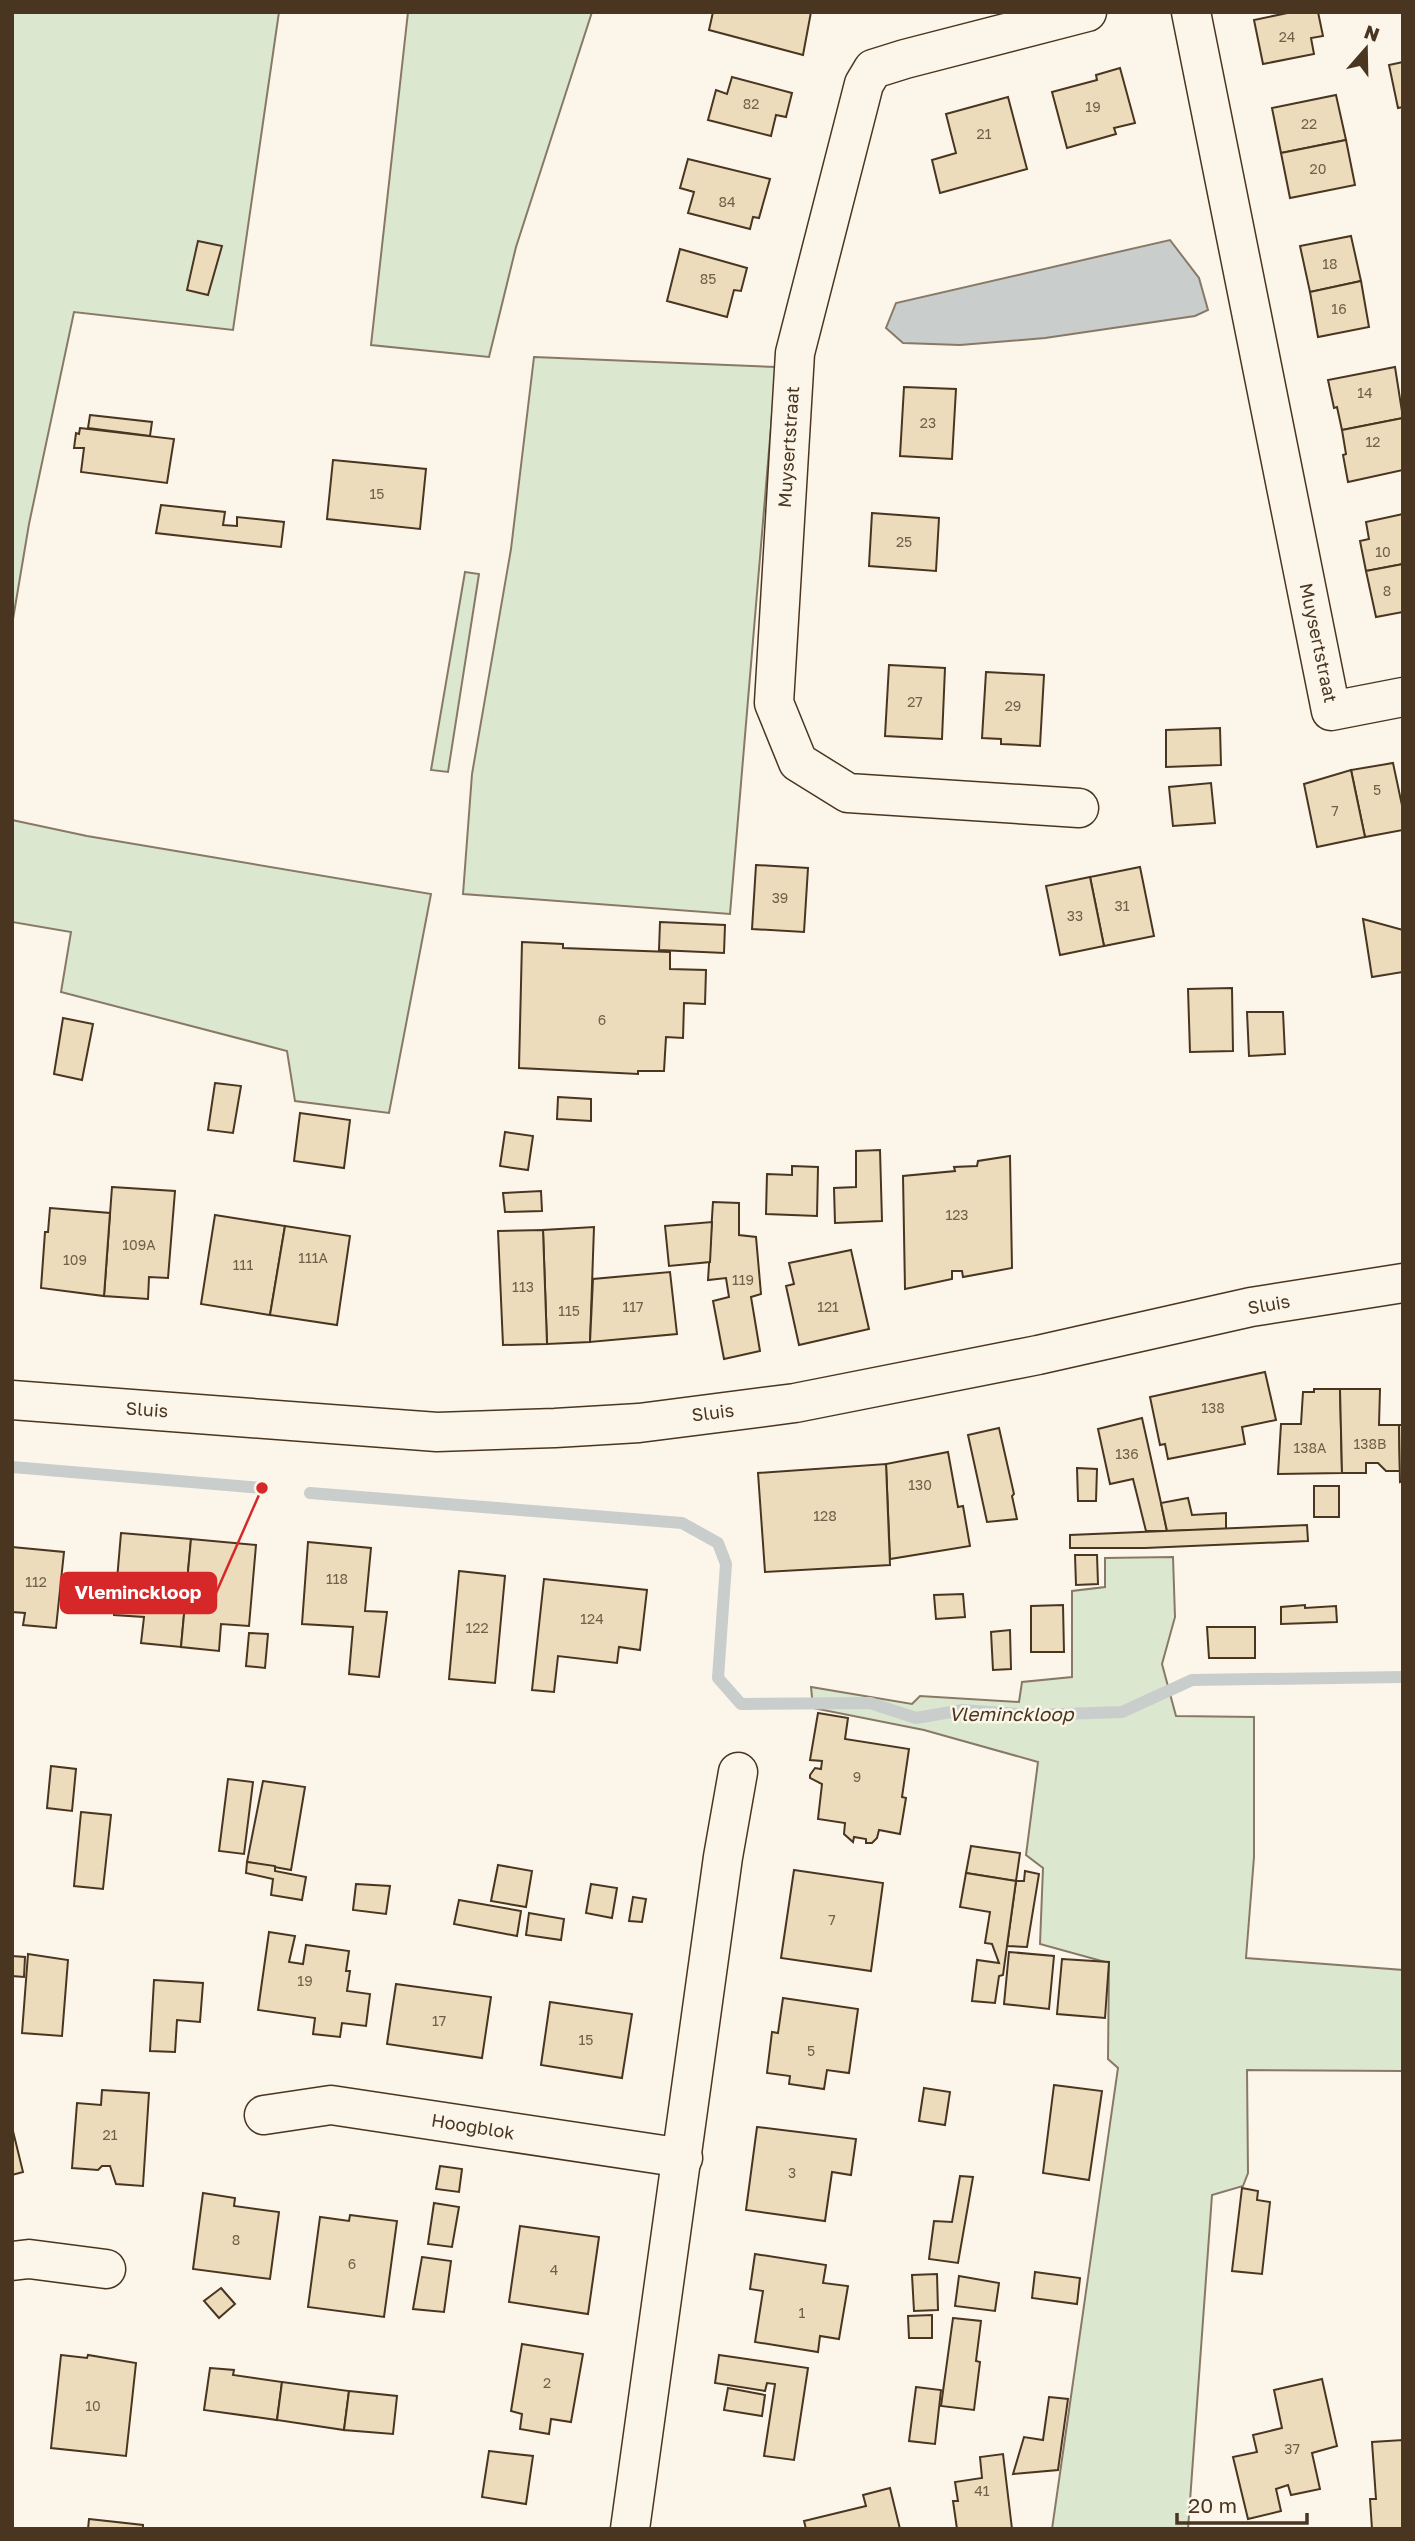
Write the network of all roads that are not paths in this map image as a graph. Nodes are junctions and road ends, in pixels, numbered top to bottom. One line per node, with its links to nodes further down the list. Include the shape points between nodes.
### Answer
1 (1087, 12): 4 (street, Muysertstraat, via 873,69 864,84 795,353 774,703 798,762 848,793)
2 (1191, 12): 3 (street, Muysertstraat, via 1331,711)
3 (1403, 697)
4 (1079, 808)
5 (1403, 1283): 6 (street, Sluis, via 1251,1307 795,1403 639,1423 437,1432)
6 (12, 1400)
7 (738, 1772): 9 (street)
8 (264, 2115): 9 (street, Hoogblok, via 331,2105)
9 (682, 2158): 12 (street)
10 (12, 2261): 11 (street)
11 (106, 2269)
12 (630, 2529)

